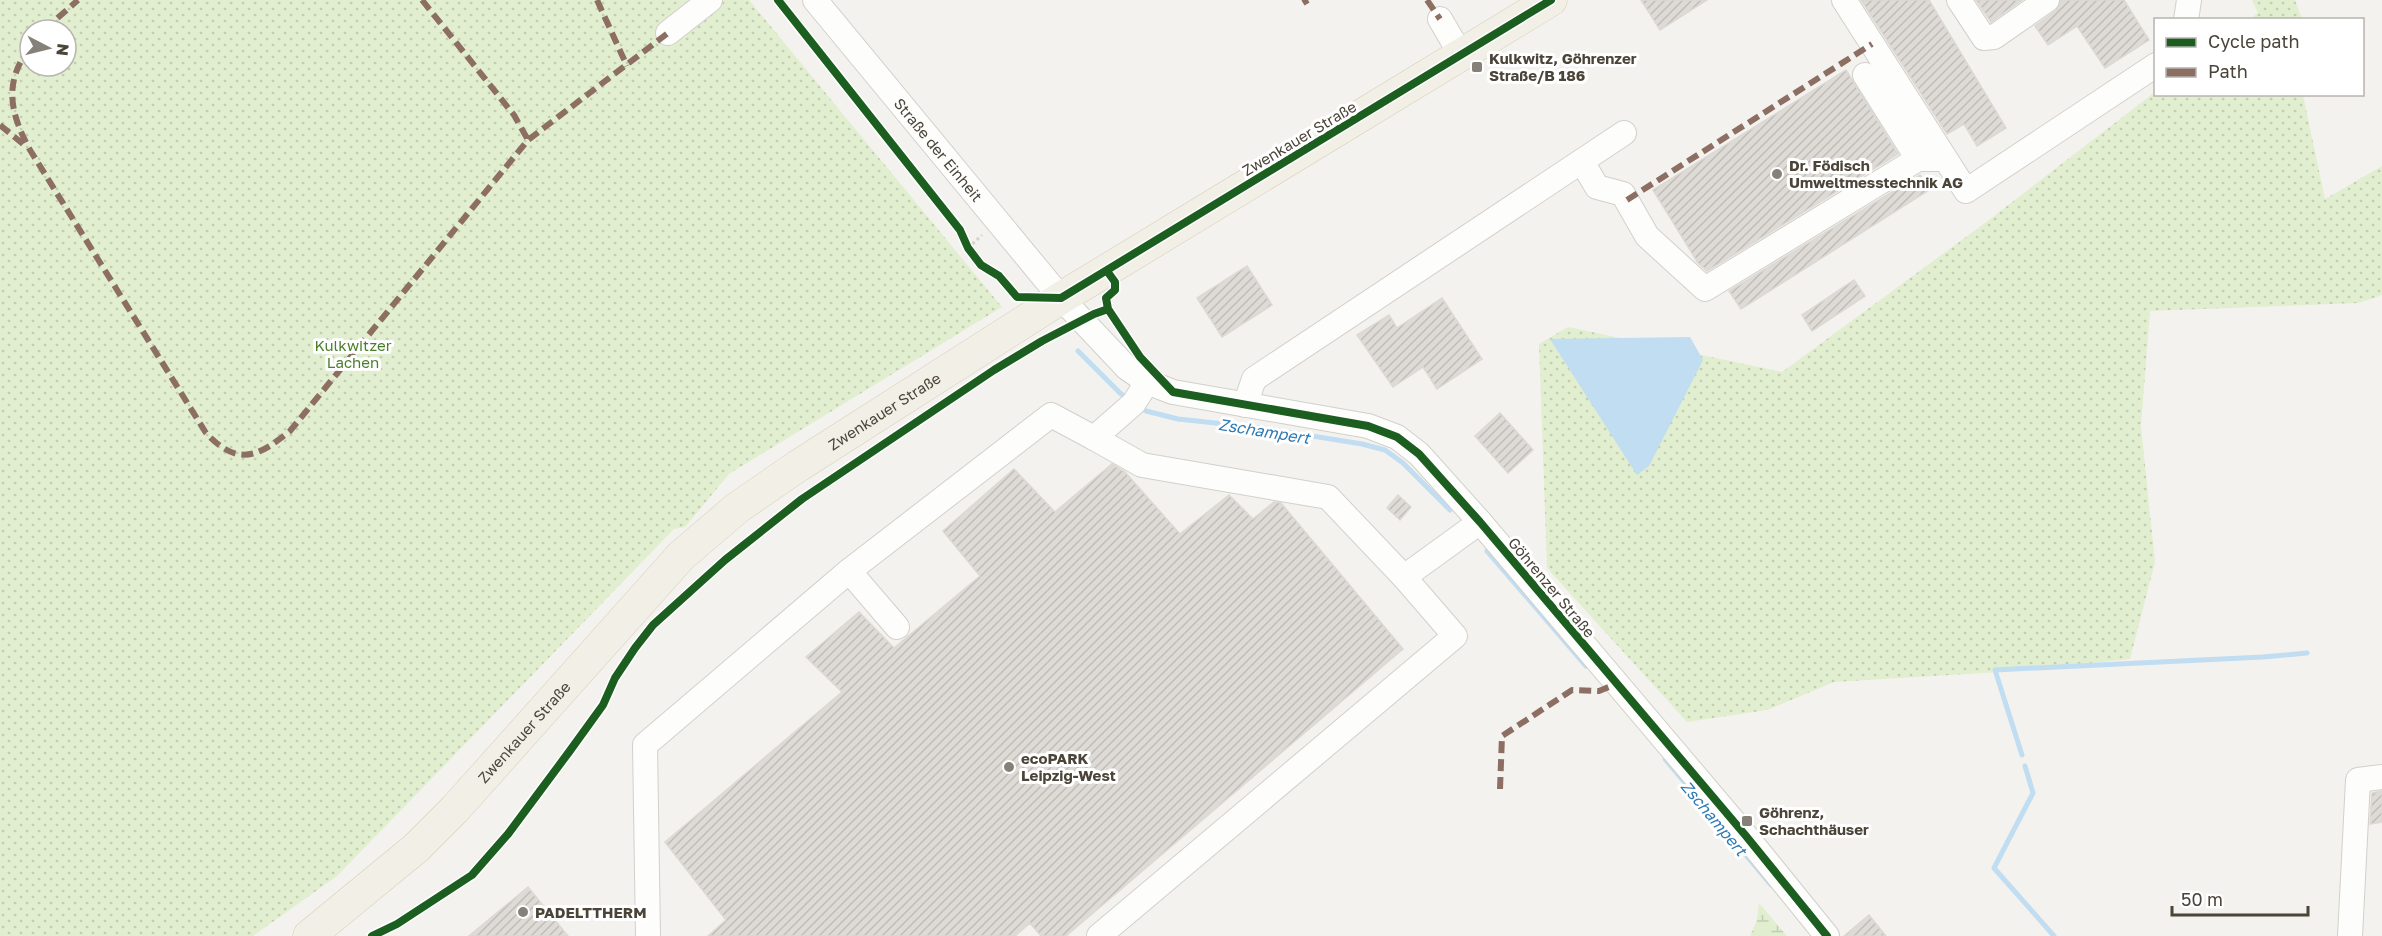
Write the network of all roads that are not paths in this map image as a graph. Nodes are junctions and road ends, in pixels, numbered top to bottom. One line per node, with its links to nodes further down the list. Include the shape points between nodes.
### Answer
1 (710, 0): 10 (street)
2 (815, 0): 18 (street, Straße der Einheit)
3 (1551, 0): 11 (main road, Zwenkauer Straße)
4 (1844, 0): 16 (street)
5 (1959, 0): 6 (street, via 1984,38 1994,37)
6 (2048, 0)
7 (2189, 0): 8 (street)
8 (2186, 18)
9 (1440, 19): 11 (street)
10 (668, 33)
11 (1461, 55): 18 (main road, Zwenkauer Straße)
12 (2154, 66): 16 (street, via 1966,191)
13 (1865, 75): 15 (street)
14 (1624, 134): 17 (street)
15 (1918, 159): 16 (street); 17 (street, via 1705,289 1647,236 1623,194 1597,187)
16 (1945, 159)
17 (1582, 162): 20 (street, via 1254,379)
18 (1061, 298): 19 (street, Göhrenzer Straße, via 1127,368); 27 (main road, Zwenkauer Straße, via 737,508 681,556 455,809 416,848)
19 (1147, 382): 20 (street, Göhrenzer Straße, via 1173,392); 21 (street, via 1134,403)
20 (1245, 405): 22 (street, Göhrenzer Straße, via 1368,426 1397,437 1419,454)
21 (1094, 438): 23 (street, via 1051,415); 24 (street, via 1142,465 1328,497)
22 (1480, 522): 24 (street); 30 (street, Göhrenzer Straße)
23 (849, 571): 25 (street); 28 (street, via 645,745)
24 (1404, 577): 29 (street, via 1455,636)
25 (897, 627)
26 (2382, 777): 31 (street, via 2358,780)
27 (312, 935)
28 (648, 936)
29 (1099, 936)
30 (1827, 936)
31 (2350, 936)

